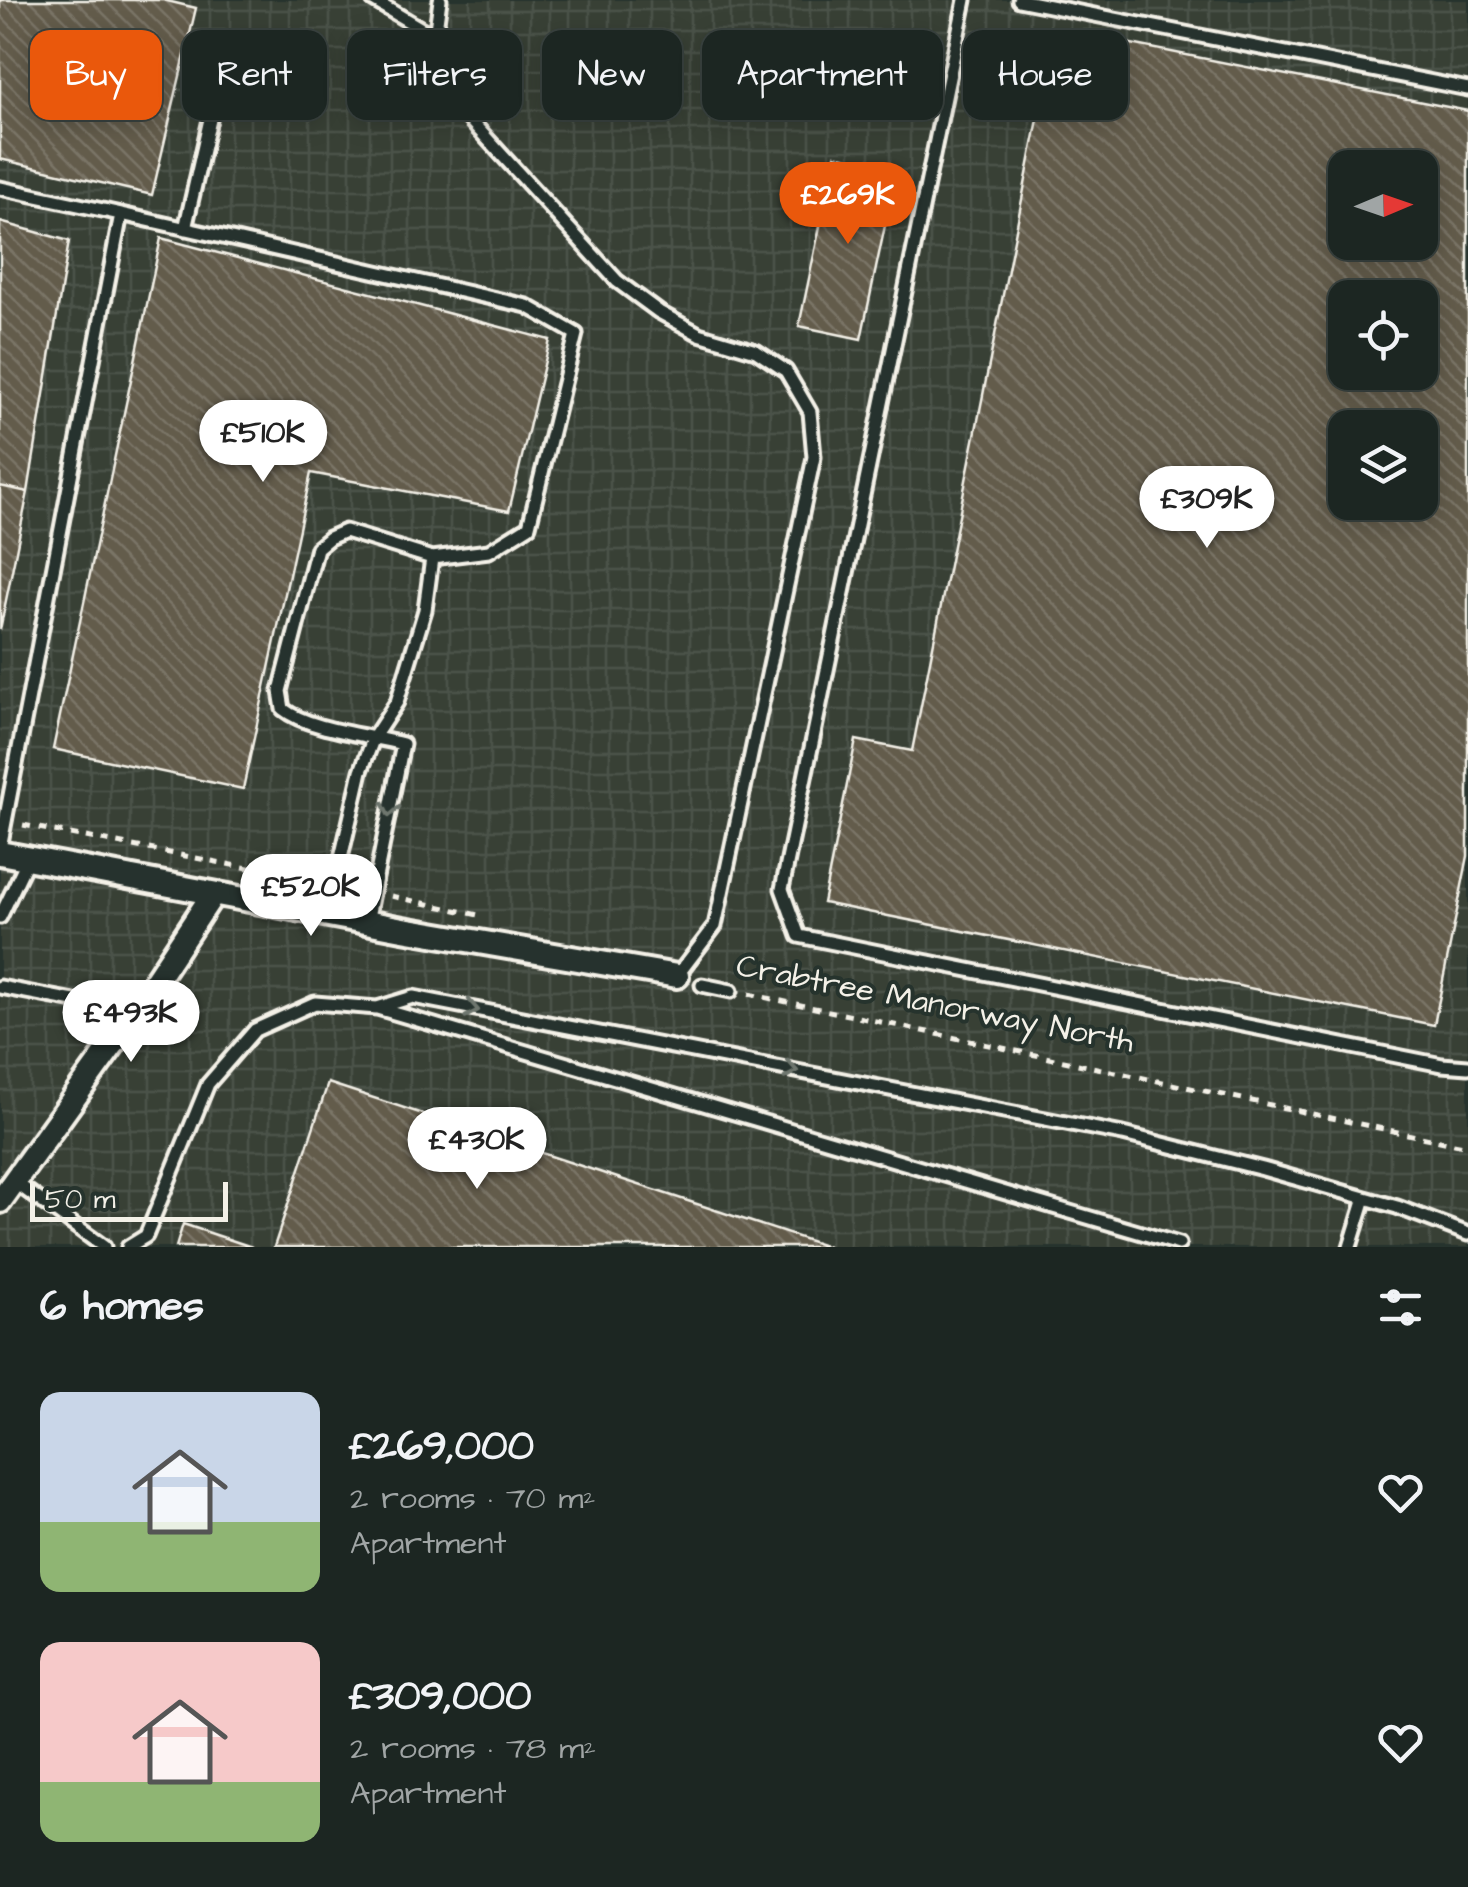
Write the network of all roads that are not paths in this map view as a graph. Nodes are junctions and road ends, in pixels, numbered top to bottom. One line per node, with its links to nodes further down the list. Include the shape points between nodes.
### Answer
1 (374, 0): 5 (lane)
2 (440, 0): 6 (lane)
3 (965, 0): 27 (lane, via 782,890 799,936)
4 (1020, 0): 7 (lane)
5 (421, 30)
6 (435, 30)
7 (1468, 89)
8 (210, 120): 12 (lane)
9 (470, 120): 21 (lane, via 617,281 699,334 756,351 786,371 810,412 814,457 716,926)
10 (0, 188): 11 (lane)
11 (121, 214): 12 (lane); 15 (lane)
12 (185, 228): 13 (lane, via 527,306 576,334 529,526 489,551)
13 (432, 558): 14 (lane, via 425,610 398,702); 14 (lane, via 345,530 317,548 280,692 283,709 295,718)
14 (374, 736): 19 (lane); 20 (lane, one-way to 20, via 403,744)
15 (0, 851): 16 (street)
16 (28, 860): 17 (street); 18 (lane)
17 (213, 894): 19 (street); 28 (street)
18 (2, 911)
19 (328, 916): 20 (street)
20 (366, 922): 21 (street)
21 (678, 976)
22 (702, 985): 24 (lane)
23 (0, 986): 26 (lane, via 74,1001)
24 (731, 990)
25 (377, 1008): 29 (lane, one-way to 29, via 412,997 1123,1134); 32 (lane); 34 (lane, via 315,1003 255,1030 208,1084 146,1236)
26 (95, 1019)
27 (1468, 1066)
28 (16, 1182): 30 (street); 33 (lane)
29 (1365, 1198): 31 (lane); 35 (lane)
30 (0, 1200)
31 (1468, 1234)
32 (1179, 1244)
33 (104, 1247)
34 (128, 1247)
35 (1350, 1247)

